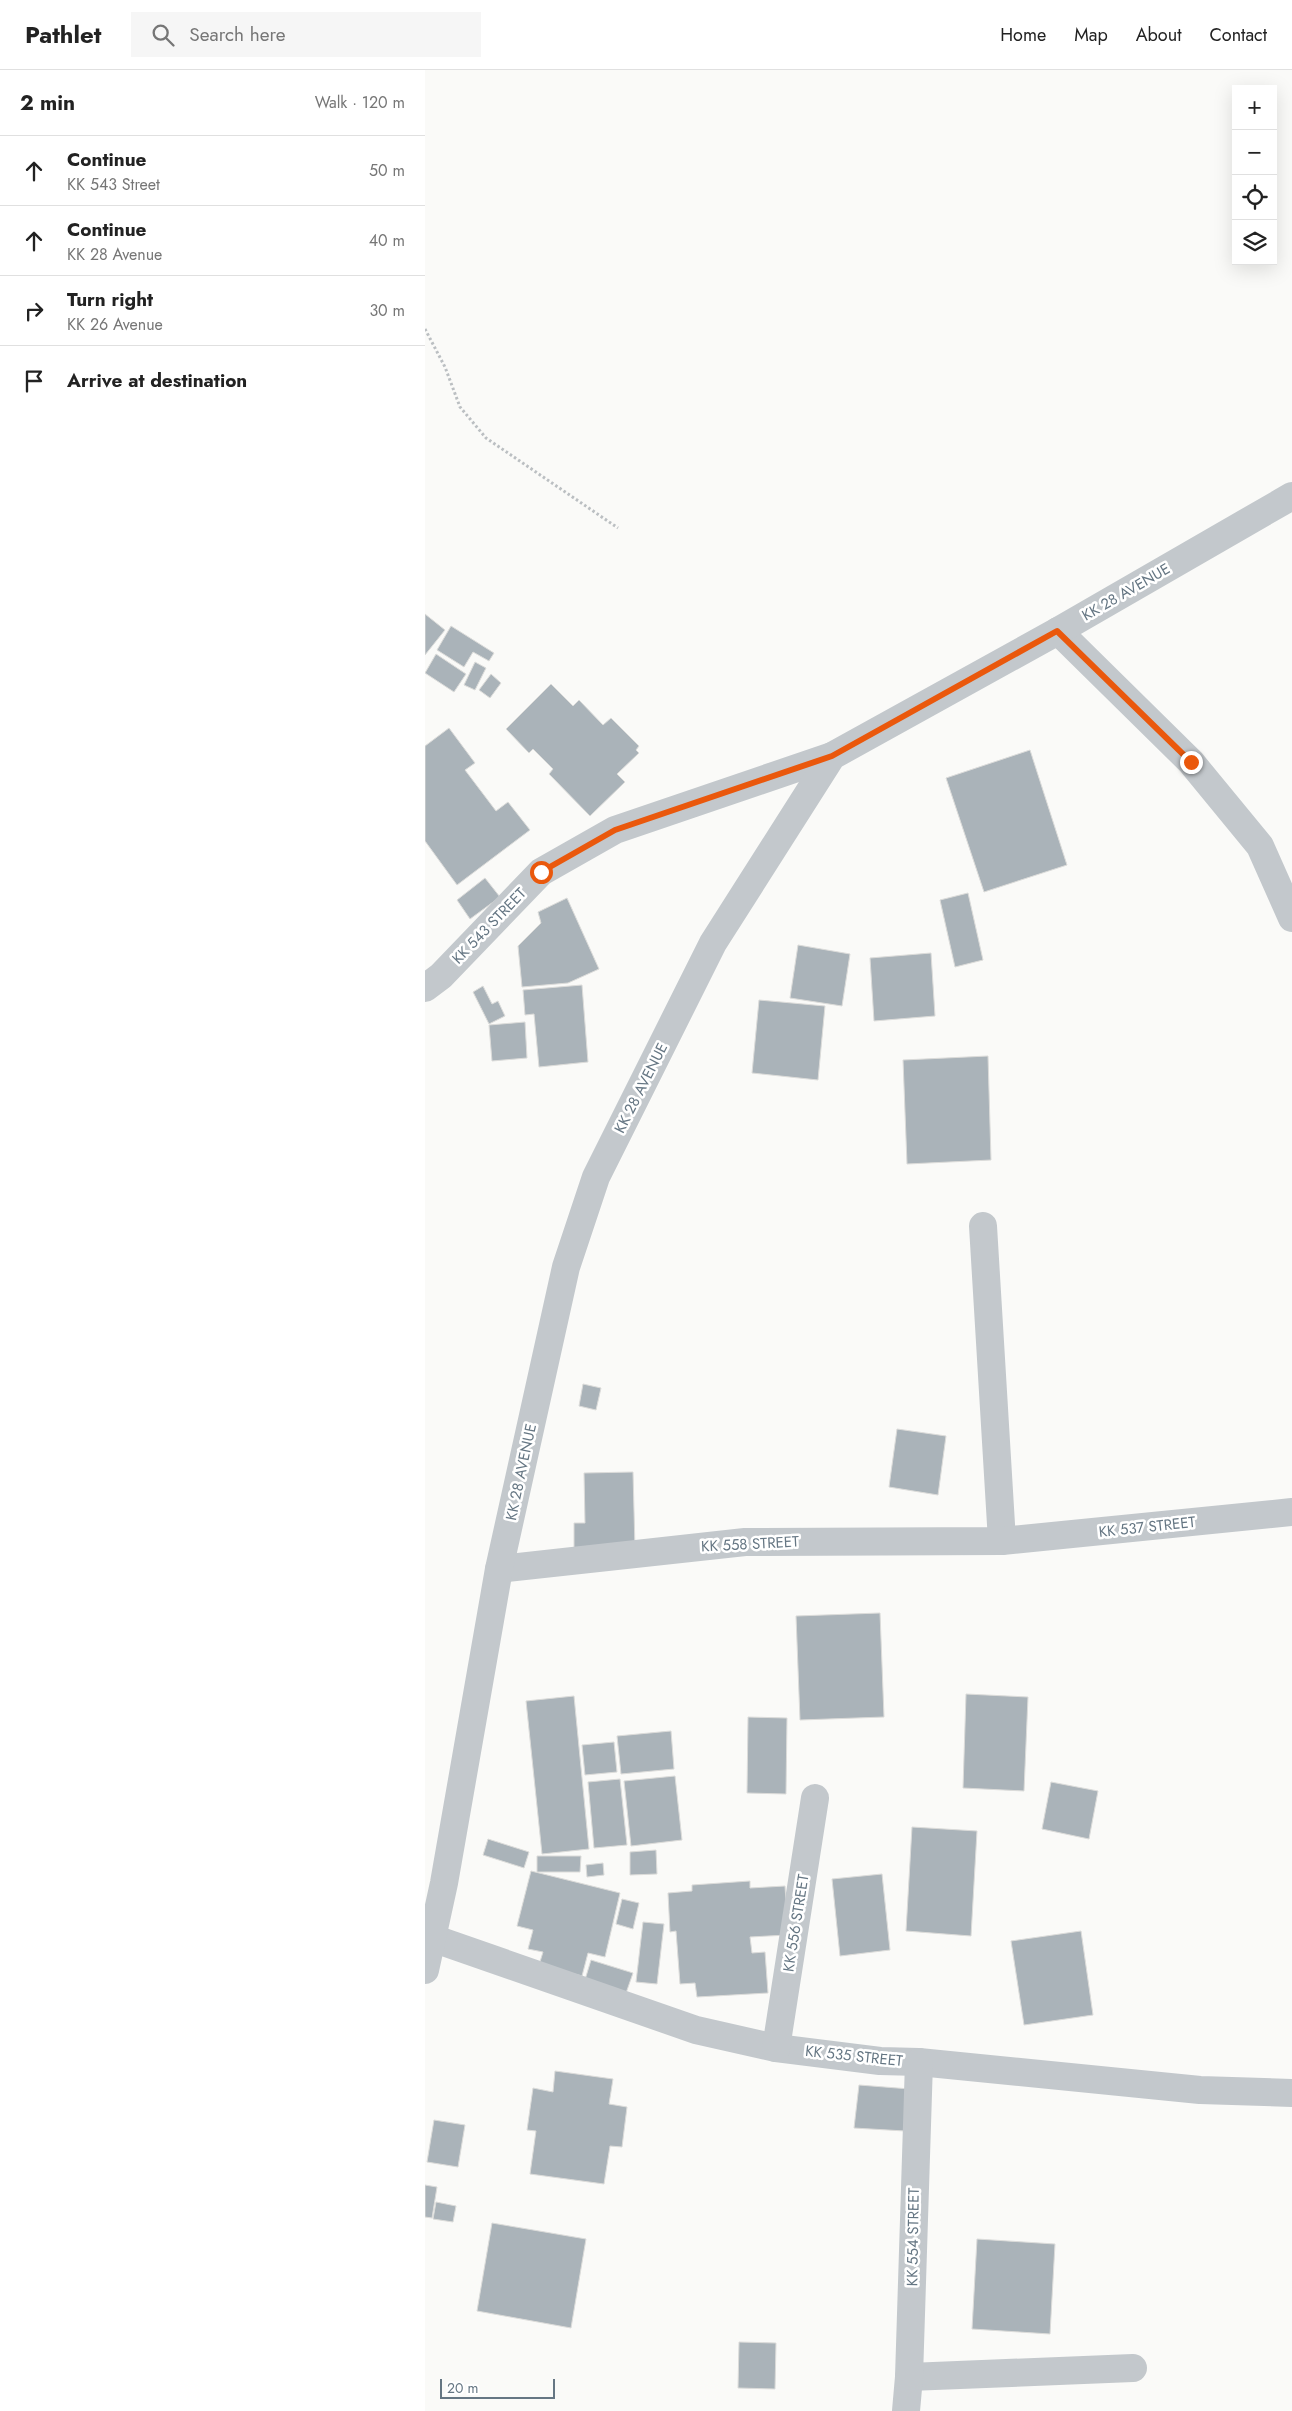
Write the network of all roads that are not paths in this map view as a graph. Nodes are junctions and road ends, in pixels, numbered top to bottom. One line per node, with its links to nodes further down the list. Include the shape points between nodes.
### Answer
1 (1292, 496): 2 (street, KK 28 AVENUE)
2 (1057, 631): 3 (street, KK 28 AVENUE); 4 (street, via 1191,762 1260,846)
3 (832, 756): 5 (street, KK 543 STREET, via 607,835 541,872 441,976); 9 (street, KK 28 AVENUE, via 713,943 596,1177 566,1267)
4 (1292, 918)
5 (425, 988)
6 (983, 1226): 8 (street)
7 (1292, 1512): 8 (street, KK 537 STREET)
8 (1002, 1540): 9 (street, KK 558 STREET, via 745,1542)
9 (499, 1569): 11 (street, KK 28 AVENUE)
10 (815, 1798): 14 (street, KK 556 STREET)
11 (434, 1883): 12 (street, KK 28 AVENUE)
12 (432, 1938): 13 (street, KK 28 AVENUE); 14 (street, KK 535 STREET, via 695,2030)
13 (425, 1970)
14 (776, 2048): 15 (street, KK 535 STREET, via 880,2061)
15 (919, 2062): 16 (street, KK 535 STREET, via 1200,2090); 18 (street, KK 554 STREET)
16 (1292, 2093)
17 (1133, 2368): 18 (street)
18 (909, 2377): 19 (street, KK 554 STREET)
19 (906, 2411)

